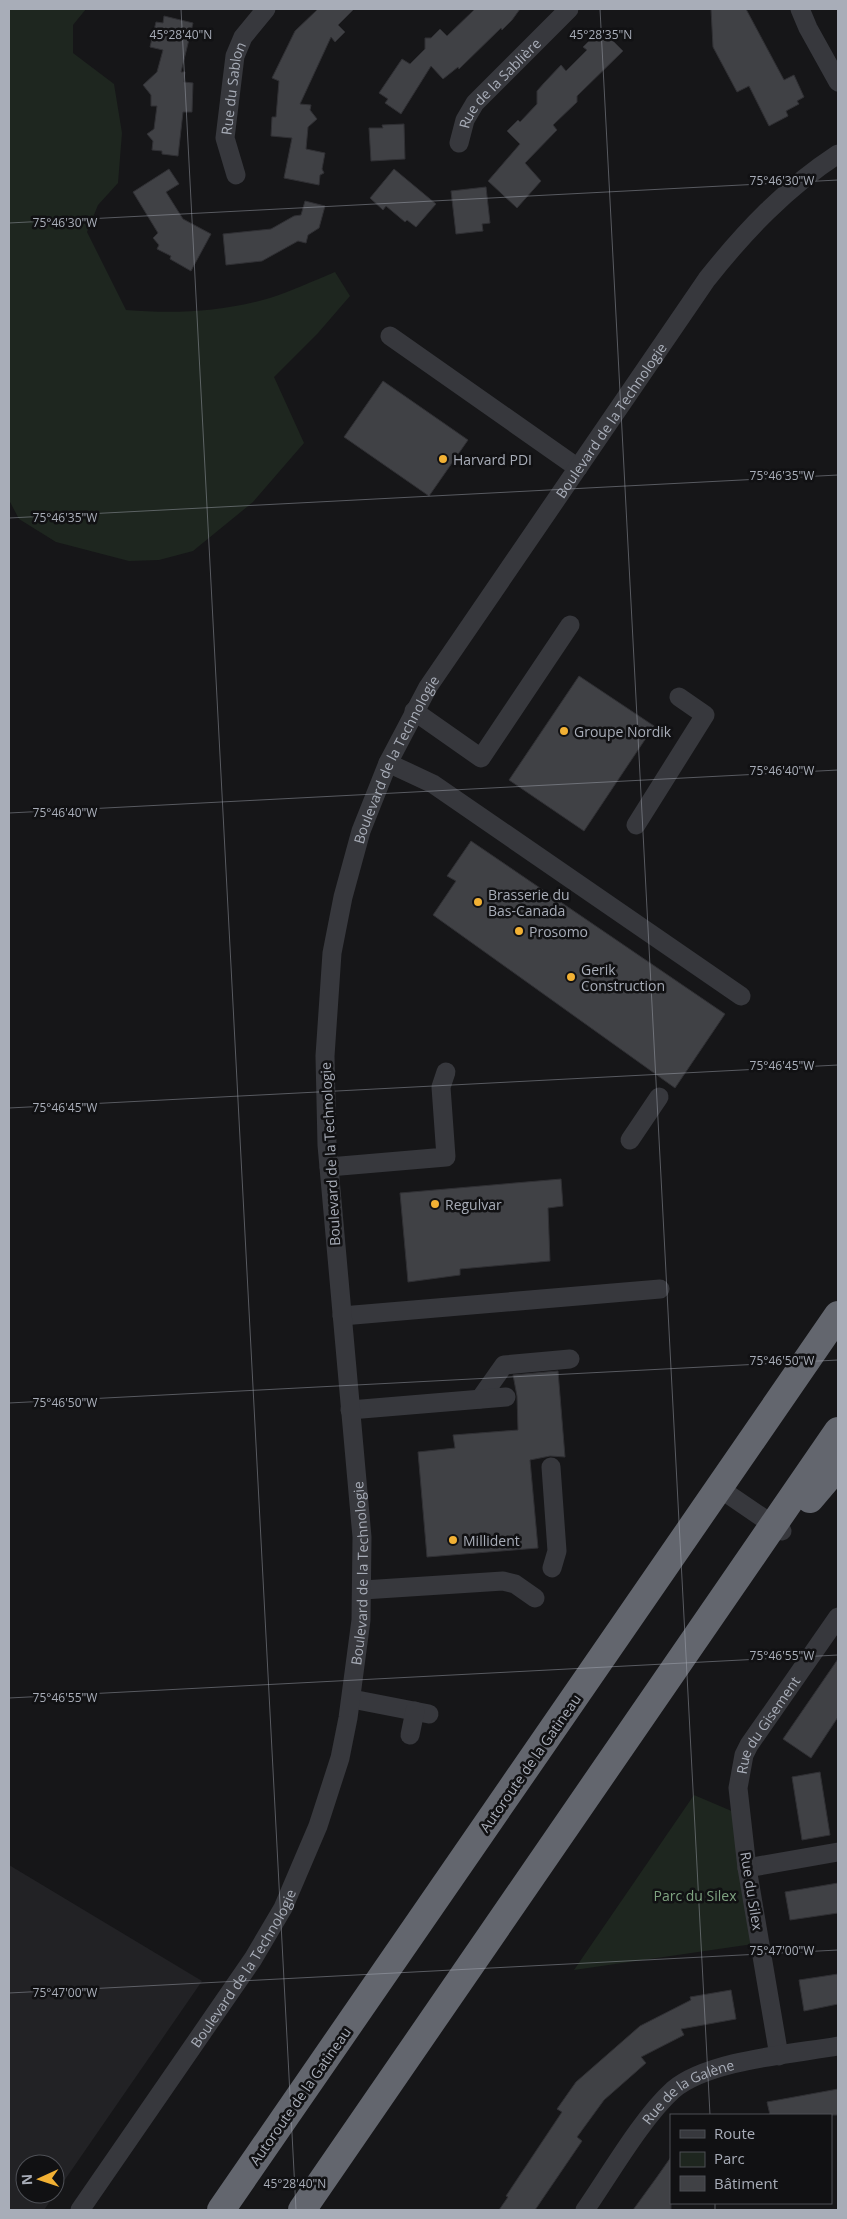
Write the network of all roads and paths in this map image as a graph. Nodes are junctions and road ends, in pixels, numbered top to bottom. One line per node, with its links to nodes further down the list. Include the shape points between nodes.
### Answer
1 (266, 9): 7 (street, Rue du Sablon, via 243,37 235,56 225,138)
2 (569, 9): 5 (street, Rue de la Sablière, via 475,103 465,120)
3 (800, 9): 4 (street)
4 (838, 82)
5 (458, 143)
6 (838, 154): 9 (street, Boulevard de la Technologie, via 790,189 731,250)
7 (236, 175)
8 (390, 336): 9 (street)
9 (578, 468): 12 (street, Boulevard de la Technologie, via 447,658)
10 (570, 625): 12 (street, via 481,758)
11 (679, 697): 14 (street, via 705,715)
12 (414, 712): 13 (street, Boulevard de la Technologie)
13 (388, 763): 15 (street, via 433,784); 19 (street, Boulevard de la Technologie, via 356,848 332,952 325,1056)
14 (636, 825)
15 (741, 996)
16 (446, 1072): 19 (street, via 441,1087 446,1158)
17 (660, 1098): 18 (street)
18 (630, 1140)
19 (329, 1167): 22 (street, Boulevard de la Technologie)
20 (660, 1289): 22 (street)
21 (838, 1315): 30 (highway, Autoroute de la Gatineau)
22 (342, 1316): 26 (street, Boulevard de la Technologie)
23 (570, 1359): 25 (street, via 504,1365)
24 (506, 1397): 25 (street)
25 (480, 1399): 26 (street)
26 (350, 1410): 33 (street, Boulevard de la Technologie, via 362,1537)
27 (838, 1431): 31 (highway)
28 (838, 1466): 31 (highway)
29 (550, 1467): 32 (street, via 557,1551)
30 (719, 1488): 31 (street); 44 (highway, Autoroute de la Gatineau)
31 (778, 1529): 45 (highway, via 705,1625)
32 (552, 1568)
33 (363, 1590): 34 (street, via 503,1581 515,1584); 36 (street, Boulevard de la Technologie)
34 (535, 1598)
35 (838, 1617): 38 (street, Rue du Gisement, via 744,1756 738,1788)
36 (352, 1699): 37 (street, via 422,1712); 43 (street, Boulevard de la Technologie, via 328,1799 283,1908 253,1958)
37 (410, 1735)
38 (741, 1815): 40 (street, Rue du Silex)
39 (838, 1852): 40 (street)
40 (747, 1868): 42 (street, Rue du Silex)
41 (838, 2046): 42 (street, Rue de la Galène)
42 (779, 2056): 46 (street, Rue de la Galène, via 708,2072 675,2089 652,2113)
43 (80, 2210)
44 (221, 2210)
45 (302, 2210)
46 (585, 2210)

